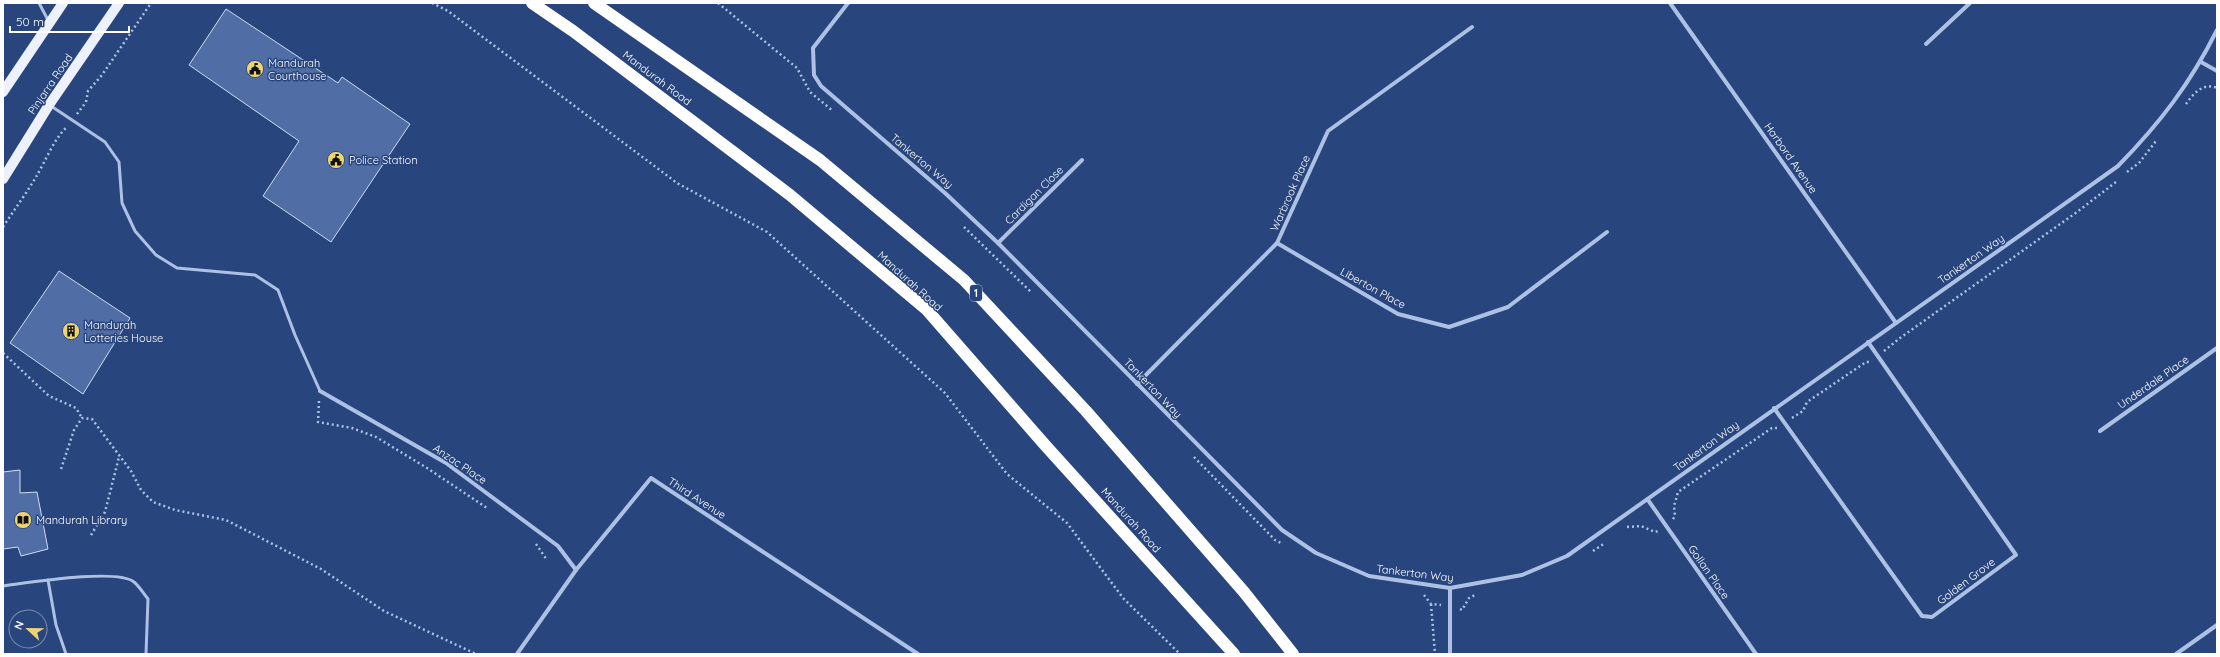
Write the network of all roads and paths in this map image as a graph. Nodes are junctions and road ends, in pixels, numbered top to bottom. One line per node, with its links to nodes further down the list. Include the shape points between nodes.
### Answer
1 (39, 3): 11 (lane)
2 (63, 3): 11 (main road)
3 (119, 3): 19 (main road, Pinjarra Road)
4 (432, 3): 70 (path, via 448,11 677,183 768,232 945,393 1007,474 1067,523 1123,598)
5 (532, 3): 71 (highway, Mandurah Road, via 579,35 790,195 927,310)
6 (594, 3): 72 (highway, 1, via 820,160 964,280 1086,411 1244,592)
7 (718, 3): 21 (path, via 797,68 810,92)
8 (848, 3): 29 (street, Tankerton Way, via 812,48 814,75 821,86 945,192)
9 (1670, 3): 32 (street, Harbord Avenue)
10 (1970, 3): 14 (street)
11 (49, 23): 18 (main road)
12 (1472, 27): 30 (street, Warbrook Place, via 1328,130)
13 (2217, 30): 15 (street, Tankerton Way)
14 (1926, 44)
15 (2201, 62): 16 (street); 32 (street, Tankerton Way, via 2171,107 2118,166)
16 (2217, 71)
17 (2217, 88): 20 (path, via 2201,88)
18 (3, 92)
19 (49, 106): 26 (main road, Pinjarra Road); 38 (lane, via 105,142 119,162 122,203 136,230 156,255 177,268 255,275 278,290)
20 (2183, 107)
21 (839, 116)
22 (2159, 138): 24 (path, via 2139,163)
23 (1082, 160): 29 (street, Cardigan Close)
24 (2127, 173)
25 (2120, 178): 36 (path, via 2077,212 1900,338)
26 (3, 179)
27 (960, 223): 31 (path)
28 (1607, 232): 30 (street, Liberton Place, via 1508,307 1449,327 1398,314)
29 (998, 243): 37 (street, Tankerton Way)
30 (1277, 243): 37 (street, Warbrook Place)
31 (1035, 297)
32 (1896, 323): 33 (street, Tankerton Way)
33 (1868, 342): 36 (street, Golden Grove); 39 (street, Tankerton Way)
34 (2217, 348): 42 (street, Underdale Place)
35 (3, 352): 40 (path, via 49,396 76,408)
36 (1878, 357): 41 (path, via 1872,362 1866,362 1807,402 1803,411); 41 (street, Golden Grove, via 2016,555 1932,617 1922,616)
37 (1137, 384): 59 (street, Tankerton Way, via 1282,530 1316,554 1349,570 1370,576)
38 (320, 391): 47 (path, via 318,422 352,428 376,437); 56 (street, Anzac Place, via 446,463 558,546)
39 (1774, 408): 41 (street, Golden Grove); 46 (street, Tankerton Way)
40 (82, 418): 44 (path, via 92,419); 45 (path, via 74,430)
41 (1784, 423): 48 (path, via 1779,428 1772,428 1678,492 1674,506 1675,516)
42 (2100, 431)
43 (1190, 453): 53 (path, via 1275,540)
44 (119, 457): 50 (path, via 105,512); 68 (path, via 153,502 175,510 226,520 321,569 384,611)
45 (61, 469)
46 (1648, 500): 48 (street, Gollan Place); 59 (street, Tankerton Way, via 1567,556 1522,575)
47 (491, 510)
48 (1666, 525): 49 (path, via 1655,532 1642,526 1628,526); 75 (street, Gollan Place)
49 (1622, 531)
50 (92, 536)
51 (532, 540): 55 (path)
52 (1609, 540): 54 (path)
53 (1289, 547)
54 (1591, 553)
55 (547, 560)
56 (576, 570): 65 (street, Third Avenue); 69 (street, Third Avenue, via 651,478)
57 (48, 580): 58 (lane); 66 (lane, via 56,625); 67 (lane, via 108,576 133,581 148,599)
58 (3, 586)
59 (1450, 588): 63 (street)
60 (1478, 592): 63 (path, via 1469,598 1462,610)
61 (1420, 595): 62 (path, via 1426,596)
62 (1431, 604): 63 (path); 73 (path)
63 (1450, 606): 74 (street)
64 (2217, 625): 76 (street)
65 (519, 653)
66 (66, 654)
67 (146, 654)
68 (476, 654)
69 (918, 654)
70 (1180, 654)
71 (1234, 654)
72 (1292, 654)
73 (1435, 654)
74 (1450, 654)
75 (1756, 654)
76 (2176, 654)

